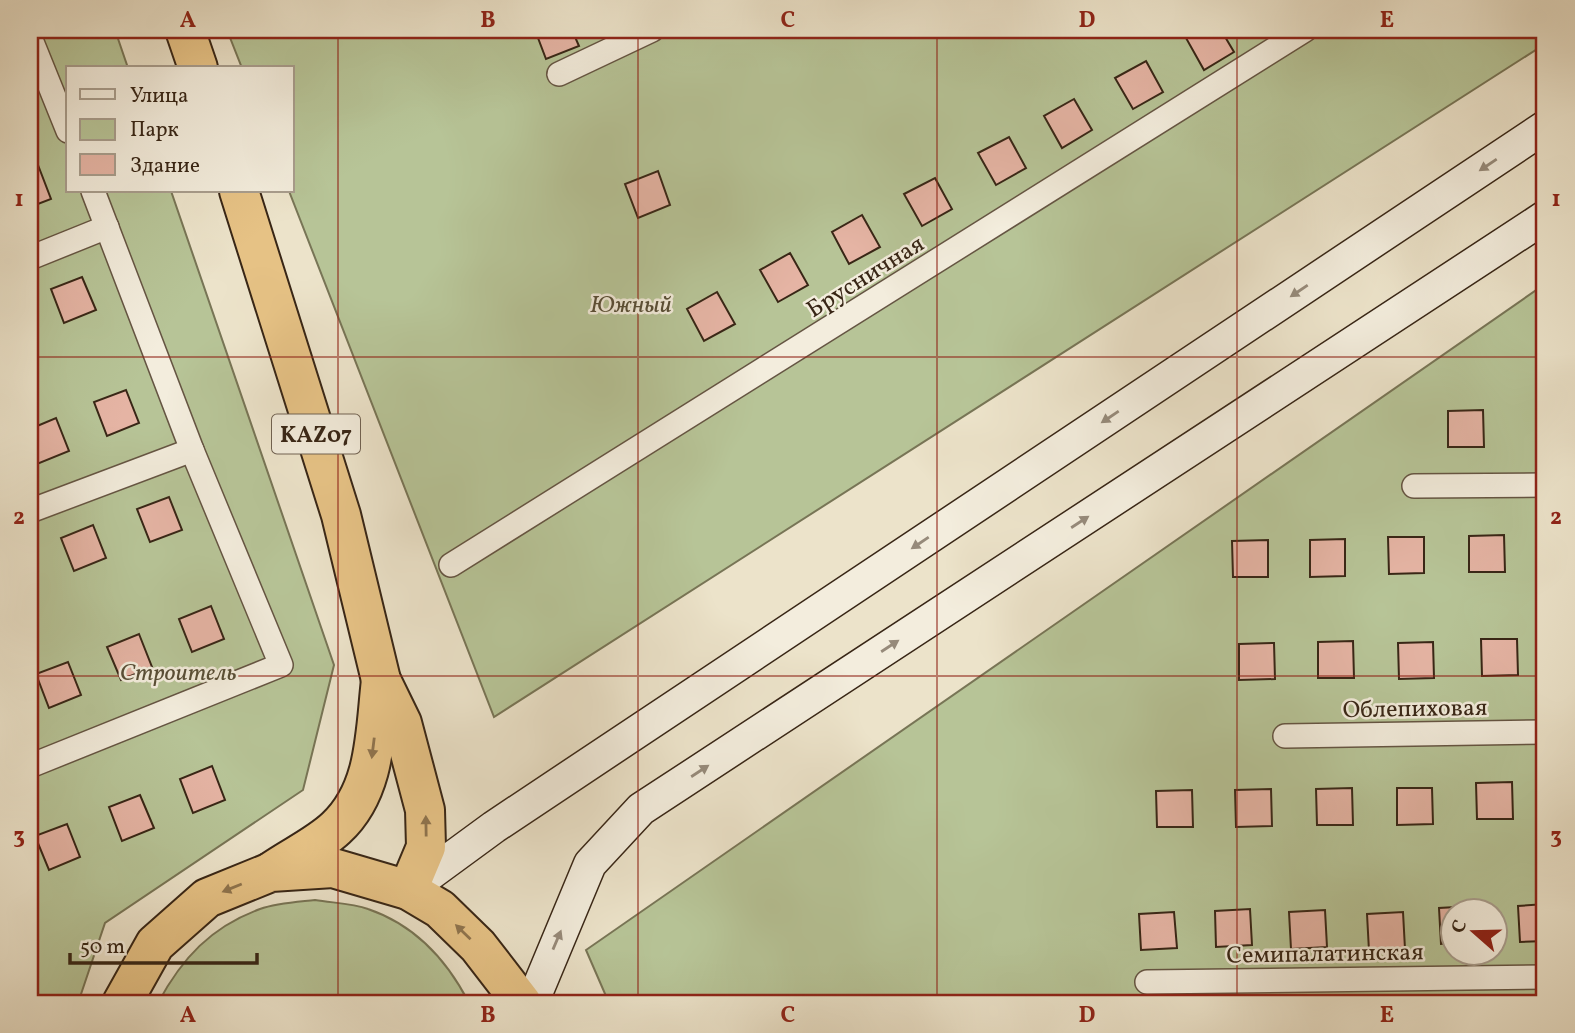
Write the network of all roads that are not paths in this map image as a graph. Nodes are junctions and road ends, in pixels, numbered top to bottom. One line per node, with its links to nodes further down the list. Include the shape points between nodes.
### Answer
1 (185, 30): 5 (highway)
2 (652, 30): 6 (street)
3 (1305, 30): 18 (street, Брусничная)
4 (30, 37): 7 (street)
5 (197, 66)
6 (559, 74)
7 (66, 126)
8 (1545, 127): 24 (main road, one-way to 24, via 494,827)
9 (93, 192): 12 (street)
10 (239, 192): 19 (highway, KAZ07, via 341,515)
11 (1545, 217): 29 (main road, one-way to 11, via 590,864 641,809)
12 (107, 227): 13 (street); 14 (street)
13 (30, 258)
14 (192, 450): 17 (street); 22 (street, via 281,664)
15 (1545, 485): 16 (street)
16 (1414, 486)
17 (30, 511)
18 (451, 565)
19 (381, 680): 23 (highway, KAZ07, one-way to 23, via 370,771 360,794 336,828); 24 (highway, KAZ07, one-way to 19, via 426,847 425,810 402,723)
20 (1545, 732): 21 (street, Облепиховая)
21 (1285, 736)
22 (30, 765)
23 (271, 872): 24 (highway, KAZ07, via 333,868); 27 (highway, KAZ07, one-way to 27, via 207,898 196,907 155,944)
24 (408, 890): 28 (highway, KAZ07, one-way to 24, via 468,936 440,909)
25 (1545, 977): 26 (street, Семипалатинская)
26 (1147, 982)
27 (122, 1003)
28 (522, 1003)
29 (532, 1003)

